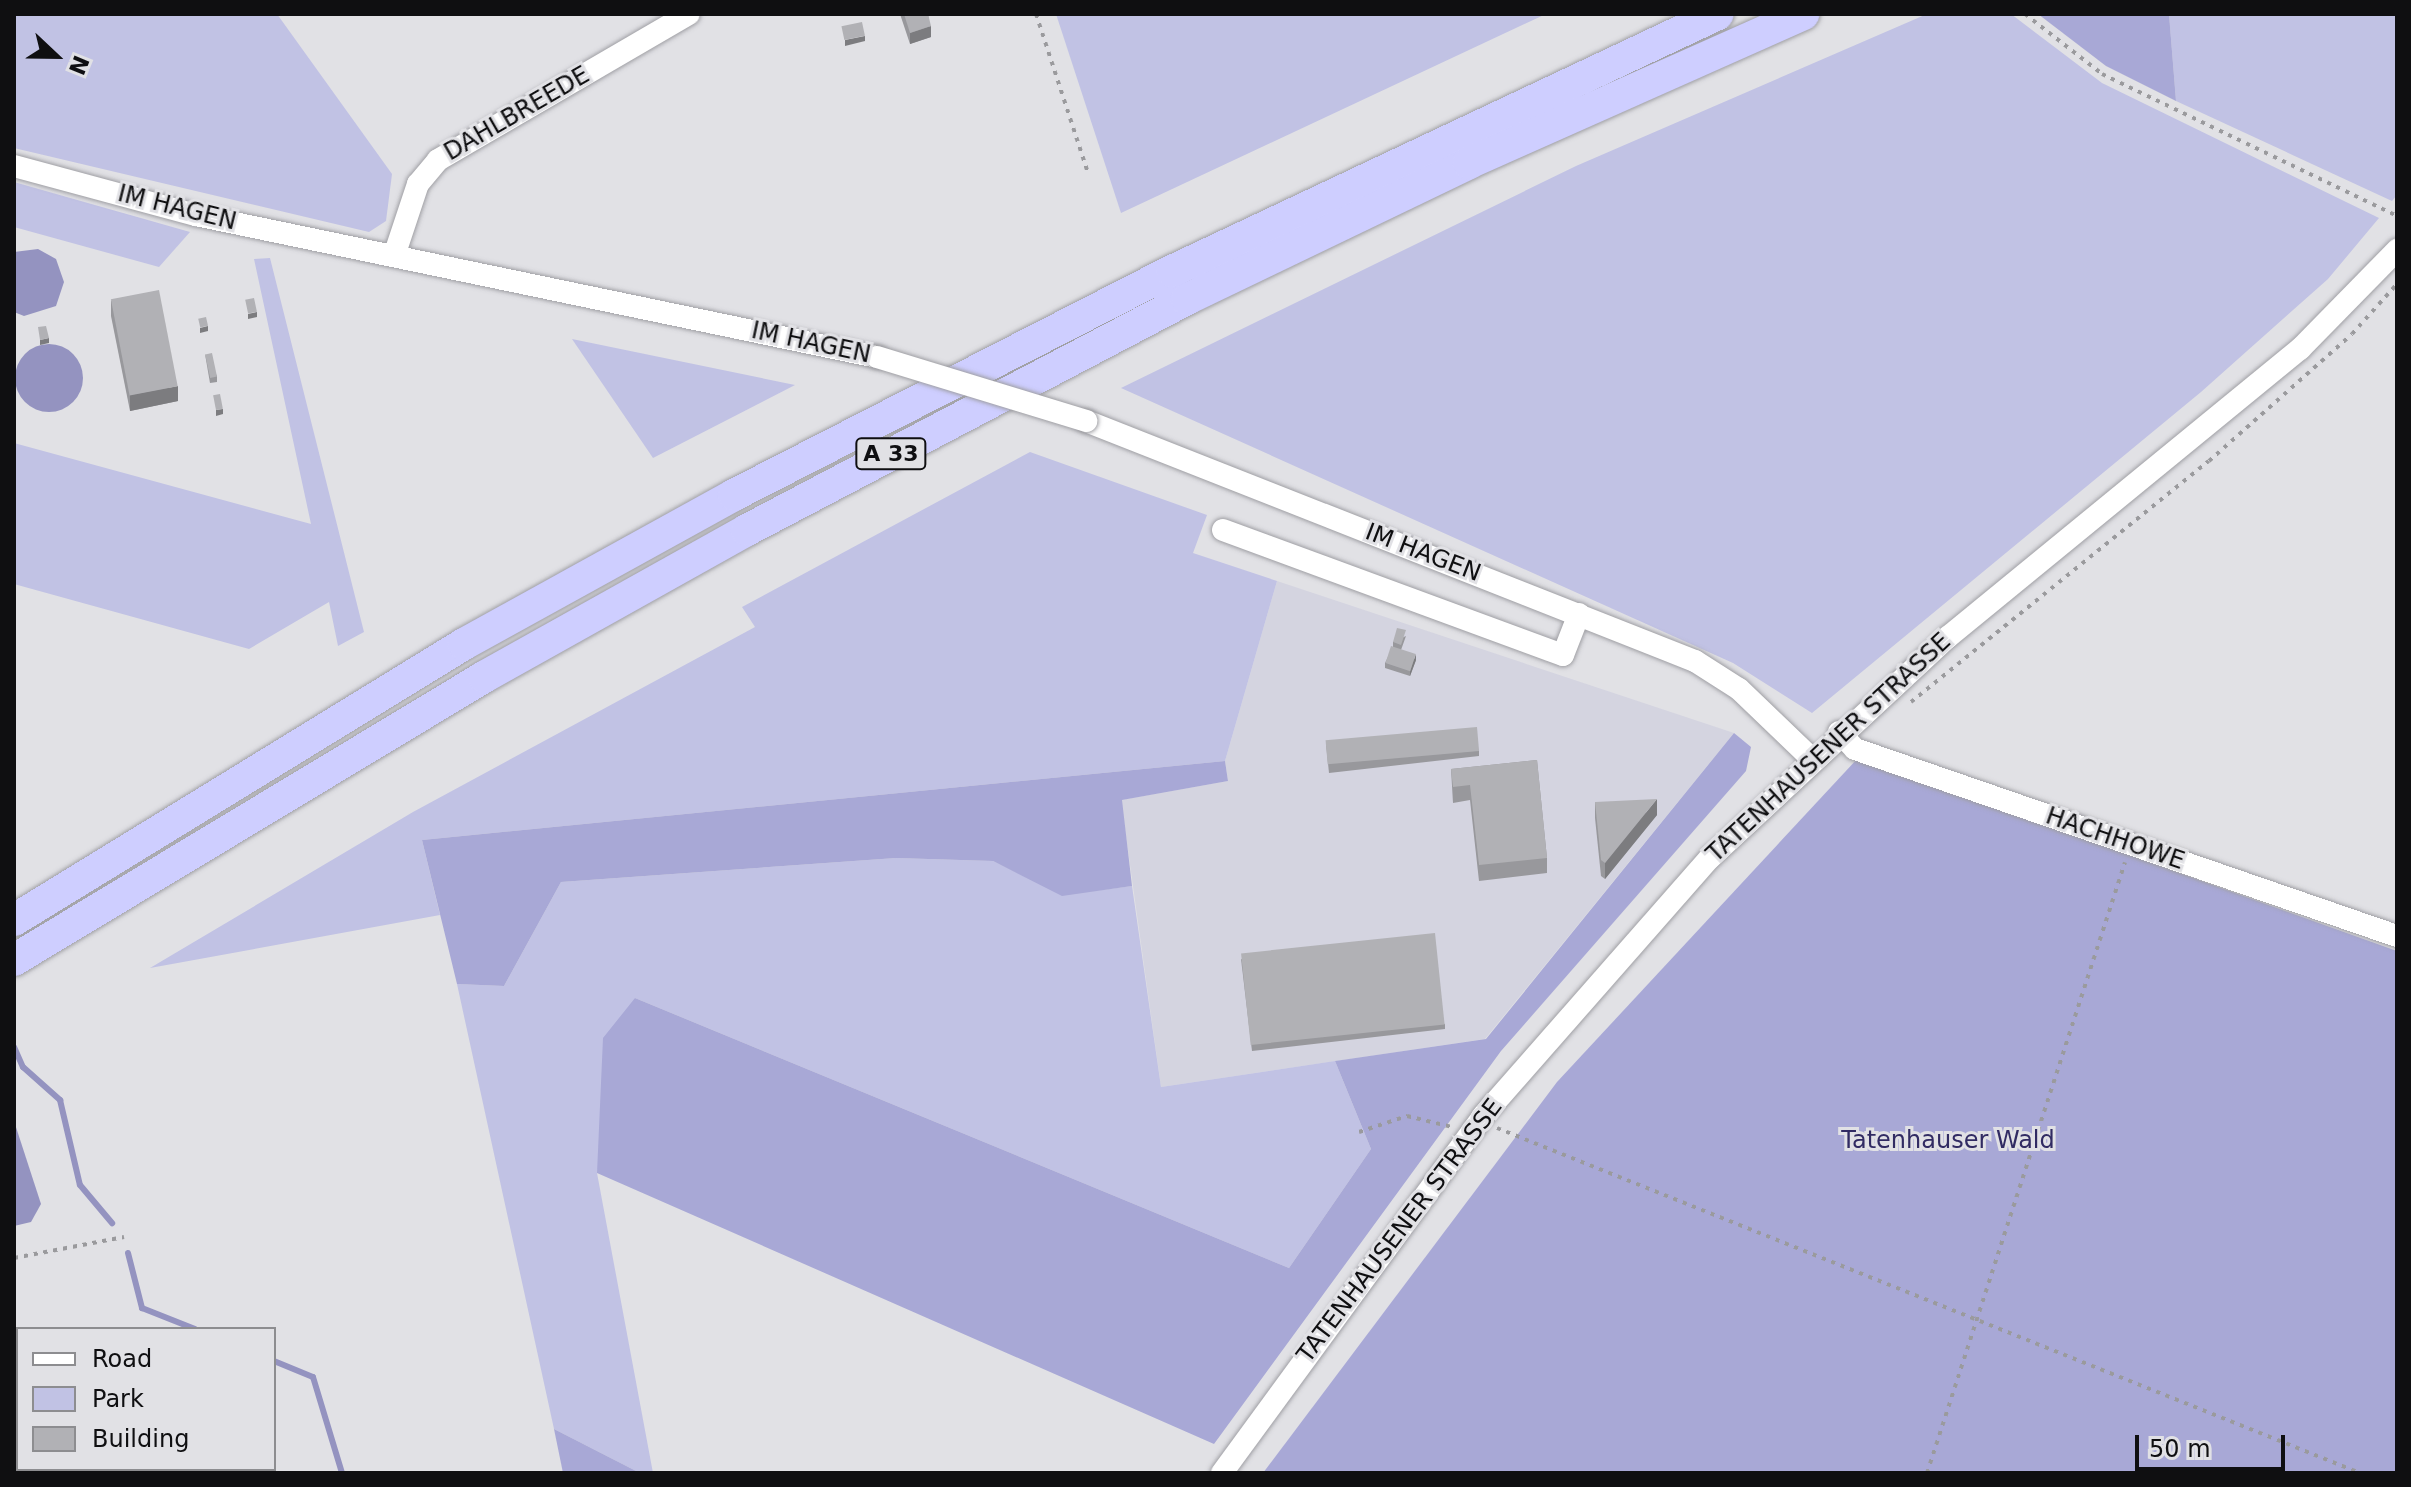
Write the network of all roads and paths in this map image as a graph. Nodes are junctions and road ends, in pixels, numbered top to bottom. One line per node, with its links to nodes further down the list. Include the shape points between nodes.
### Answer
1 (689, 14): 10 (street, DAHLBREEDE, via 438,160 418,184)
2 (1036, 14): 7 (path)
3 (1718, 14): 18 (highway, A 33, via 1172,271 734,495 464,644)
4 (1803, 14): 20 (highway, A 33, via 1230,279 760,522 484,677)
5 (2025, 14): 8 (path, via 2102,74)
6 (14, 166): 10 (street, IM HAGEN)
7 (1088, 173)
8 (2397, 216)
9 (2397, 250): 15 (street, TATENHAUSENER STRASSE, via 2300,349)
10 (394, 256): 13 (street, IM HAGEN, bridge, via 877,357 1086,421)
11 (2397, 284): 14 (path, via 2352,334 2209,461)
12 (1223, 530): 13 (street, IM HAGEN, via 1563,655)
13 (1579, 614): 16 (street, IM HAGEN, via 1728,682)
14 (1901, 711)
15 (1839, 732): 16 (street, TATENHAUSENER STRASSE); 17 (street, HACHHOWE, via 1855,749)
16 (1811, 758): 23 (street, TATENHAUSENER STRASSE, via 1710,858)
17 (2131, 845): 19 (street, HACHHOWE); 28 (path)
18 (14, 920)
19 (2397, 936)
20 (14, 960)
21 (1509, 1117): 25 (path)
22 (1359, 1132): 23 (path, via 1428,1115)
23 (1467, 1138): 29 (street, TATENHAUSENER STRASSE)
24 (1510, 1138): 28 (path)
25 (1490, 1142)
26 (124, 1237): 27 (path)
27 (14, 1258)
28 (1979, 1323): 30 (path); 31 (path)
29 (1222, 1473)
30 (1927, 1473)
31 (2360, 1473)

